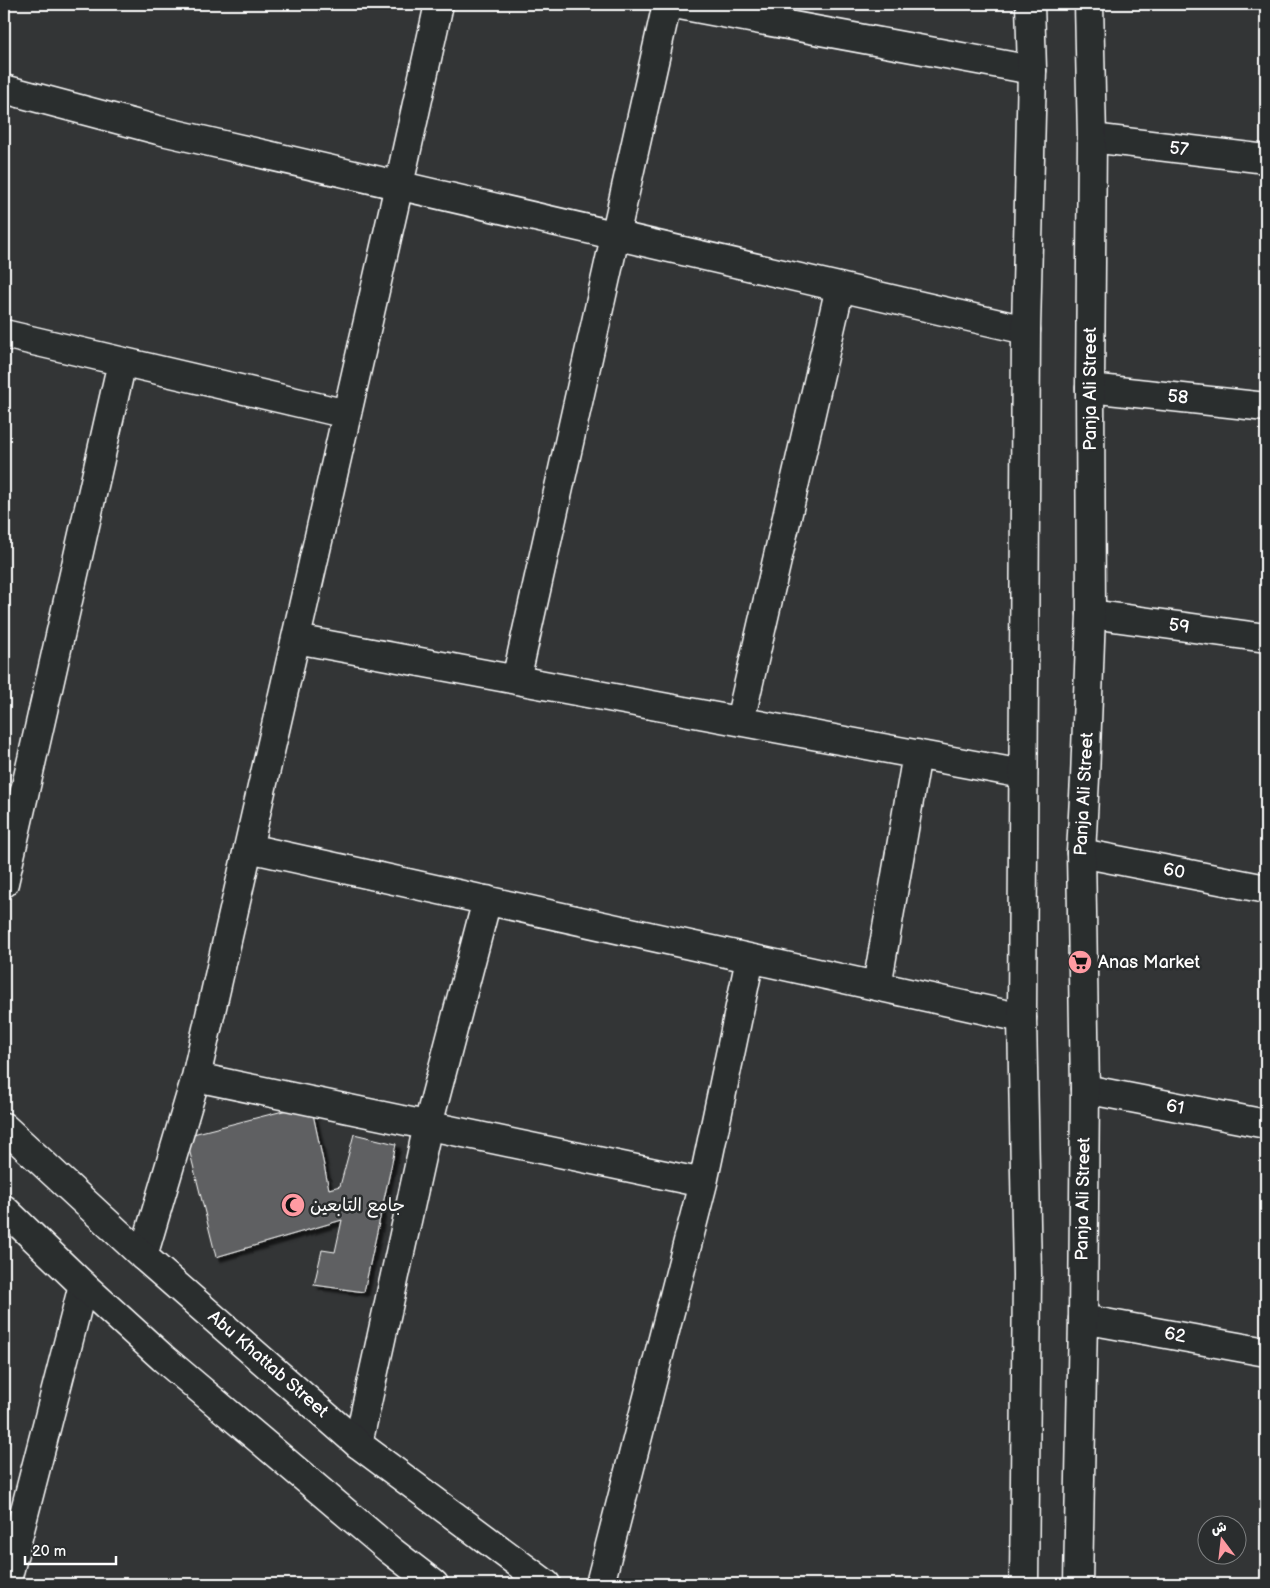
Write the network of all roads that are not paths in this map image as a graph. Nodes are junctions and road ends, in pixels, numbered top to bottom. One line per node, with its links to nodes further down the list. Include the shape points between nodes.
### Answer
1 (439, 4): 10 (street)
2 (666, 4): 11 (street)
3 (674, 4): 6 (street)
4 (1030, 4): 6 (street)
5 (1089, 4): 8 (street, Panja Ali Street)
6 (1032, 70): 13 (street)
7 (4, 89): 10 (street, via 158,130)
8 (1092, 138): 9 (street, 57); 16 (street, Panja Ali Street)
9 (1266, 159)
10 (399, 186): 11 (street); 18 (street)
11 (614, 235): 12 (street); 22 (street)
12 (840, 287): 13 (street); 23 (street)
13 (1026, 330): 25 (street)
14 (4, 334): 15 (street)
15 (122, 362): 18 (street); 28 (street)
16 (1090, 388): 17 (street, 58); 19 (street, Panja Ali Street)
17 (1266, 407)
18 (347, 414): 21 (street)
19 (1091, 614): 20 (street, 59); 27 (street, Panja Ali Street)
20 (1266, 638)
21 (296, 639): 22 (street); 26 (street)
22 (516, 680): 23 (street)
23 (740, 721): 24 (street)
24 (917, 754): 25 (street); 32 (street)
25 (1023, 774): 33 (street)
26 (248, 848): 30 (street); 34 (street)
27 (1081, 853): 29 (street, 60); 35 (street, Panja Ali Street)
28 (4, 883)
29 (1266, 889)
30 (487, 900): 31 (street); 37 (street)
31 (750, 959): 32 (street); 39 (street)
32 (877, 986): 33 (street)
33 (1022, 1018): 46 (street, via 1027,1275)
34 (196, 1077): 37 (street); 41 (street)
35 (1085, 1089): 36 (street, 61); 43 (street, Panja Ali Street)
36 (1266, 1124)
37 (428, 1125): 39 (street); 45 (street)
38 (4, 1127): 41 (street, Abu Khattab Street)
39 (703, 1183): 50 (street)
40 (4, 1209): 42 (street)
41 (143, 1256): 45 (street, Abu Khattab Street)
42 (83, 1285): 47 (street); 48 (street, via 251,1433)
43 (1083, 1319): 44 (street, 62); 53 (street, Panja Ali Street)
44 (1266, 1352)
45 (358, 1444): 49 (street, Abu Khattab Street)
46 (1024, 1549): 51 (street); 52 (street)
47 (6, 1584)
48 (434, 1584)
49 (546, 1584)
50 (600, 1584)
51 (1007, 1584)
52 (1024, 1584)
53 (1078, 1584)

